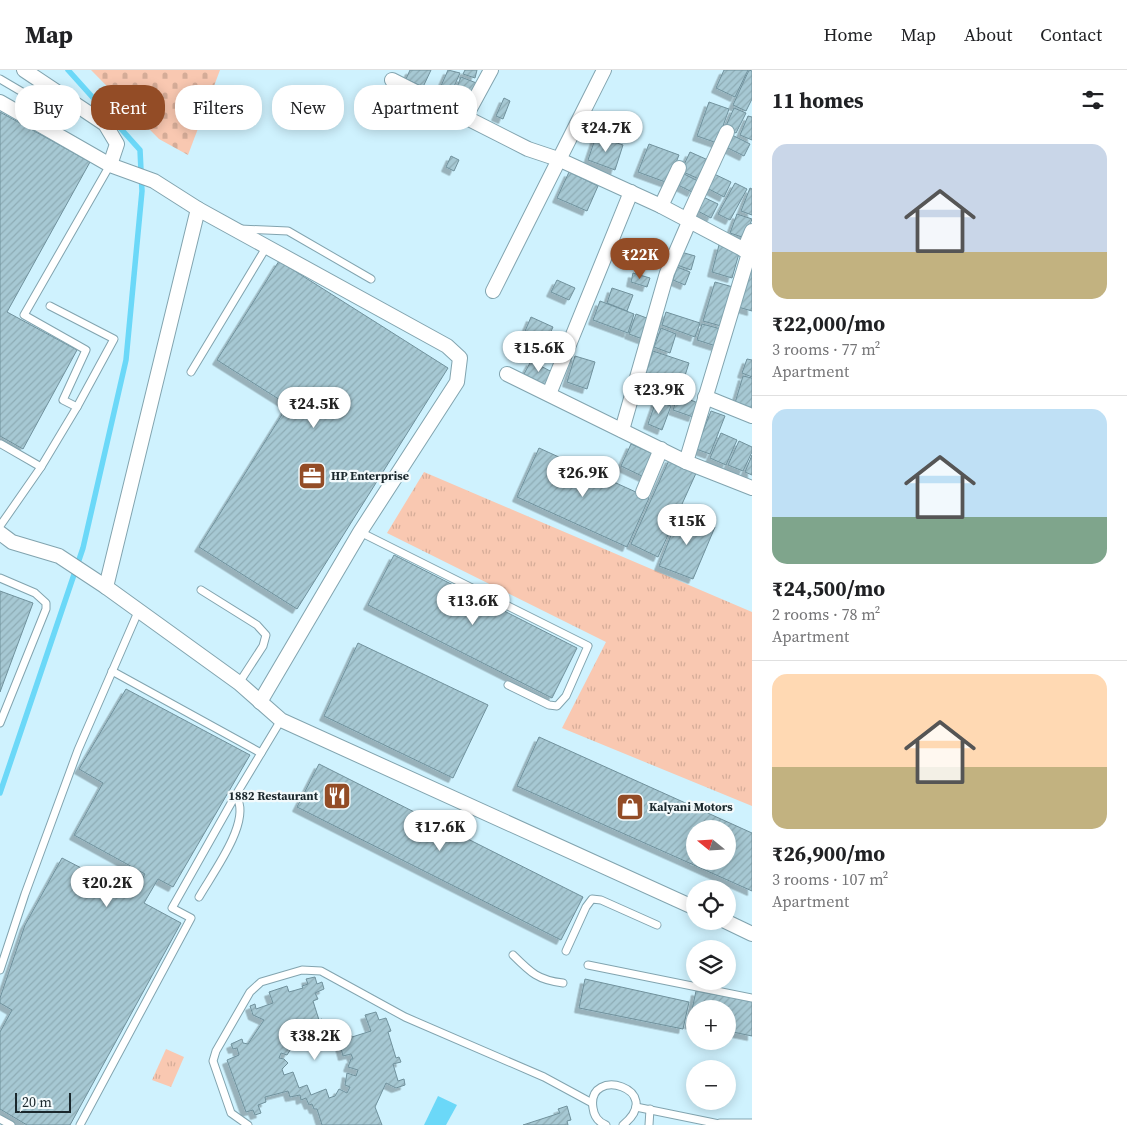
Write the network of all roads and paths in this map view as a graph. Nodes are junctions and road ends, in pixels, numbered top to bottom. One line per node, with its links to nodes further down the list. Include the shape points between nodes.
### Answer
1 (24, 70): 13 (street, via 105,124 118,144)
2 (491, 70): 8 (street)
3 (604, 70): 12 (street)
4 (0, 80): 7 (lane)
5 (392, 80): 6 (street)
6 (402, 85)
7 (15, 88)
8 (477, 96)
9 (0, 102): 13 (street)
10 (477, 122): 12 (street, via 528,150)
11 (727, 132): 18 (street)
12 (558, 159): 15 (street); 24 (street)
13 (110, 165): 17 (street, via 154,181); 30 (lane, via 24,315 86,350 63,400)
14 (679, 168): 16 (street)
15 (631, 192): 16 (street); 28 (street)
16 (661, 206): 18 (street)
17 (198, 208): 19 (street); 43 (street)
18 (688, 219): 22 (street); 32 (street, via 668,273)
19 (235, 228): 21 (street); 23 (lane, via 288,231)
20 (752, 231): 22 (street)
21 (267, 246): 26 (lane); 40 (street, via 447,346 460,358 457,382)
22 (749, 252): 29 (street)
23 (371, 279)
24 (493, 291)
25 (50, 306): 30 (lane, via 114,339)
26 (191, 372)
27 (507, 374): 28 (street)
28 (549, 394): 32 (street)
29 (705, 397): 31 (street); 35 (street)
30 (77, 407): 36 (lane)
31 (752, 416)
32 (622, 430): 34 (street)
33 (1, 444): 36 (lane)
34 (661, 449): 35 (street); 38 (street)
35 (686, 462): 37 (street)
36 (41, 467): 39 (lane)
37 (752, 488)
38 (643, 492)
39 (0, 526)
40 (360, 532): 48 (lane, via 588,646 566,696 557,706); 49 (street)
41 (0, 533): 43 (street, via 12,542 58,556)
42 (0, 578): 51 (lane, via 35,594 46,603)
43 (106, 587): 45 (street)
44 (201, 590): 47 (lane, via 266,634 263,646)
45 (138, 612): 46 (lane); 47 (street)
46 (112, 671): 52 (lane); 62 (lane, via 75,759)
47 (239, 683): 49 (street)
48 (508, 685)
49 (260, 702): 50 (street)
50 (281, 720): 52 (lane); 55 (street)
51 (0, 723)
52 (261, 753): 53 (lane)
53 (234, 798): 54 (lane, via 238,800 242,813 238,827); 72 (lane, via 172,908 191,918)
54 (199, 897)
55 (686, 904)
56 (657, 925): 59 (lane, via 592,899)
57 (736, 926): 58 (street)
58 (752, 934)
59 (566, 951)
60 (513, 955): 63 (lane, via 533,975 542,980)
61 (588, 965): 64 (lane)
62 (0, 970)
63 (563, 983)
64 (752, 998)
65 (592, 1103): 66 (lane, via 597,1091 609,1083 622,1085 632,1093); 73 (lane, via 544,1077 406,1017 321,971 302,970 261,982 250,992 216,1051 213,1061 231,1113); 74 (lane, via 594,1114)
66 (636, 1107): 67 (lane); 75 (lane, via 632,1118)
67 (650, 1109): 70 (lane); 76 (lane)
68 (0, 1119): 71 (lane)
69 (752, 1123): 70 (lane)
70 (722, 1124)
71 (10, 1125)
72 (80, 1125)
73 (248, 1125)
74 (606, 1125)
75 (623, 1125)
76 (650, 1125)

